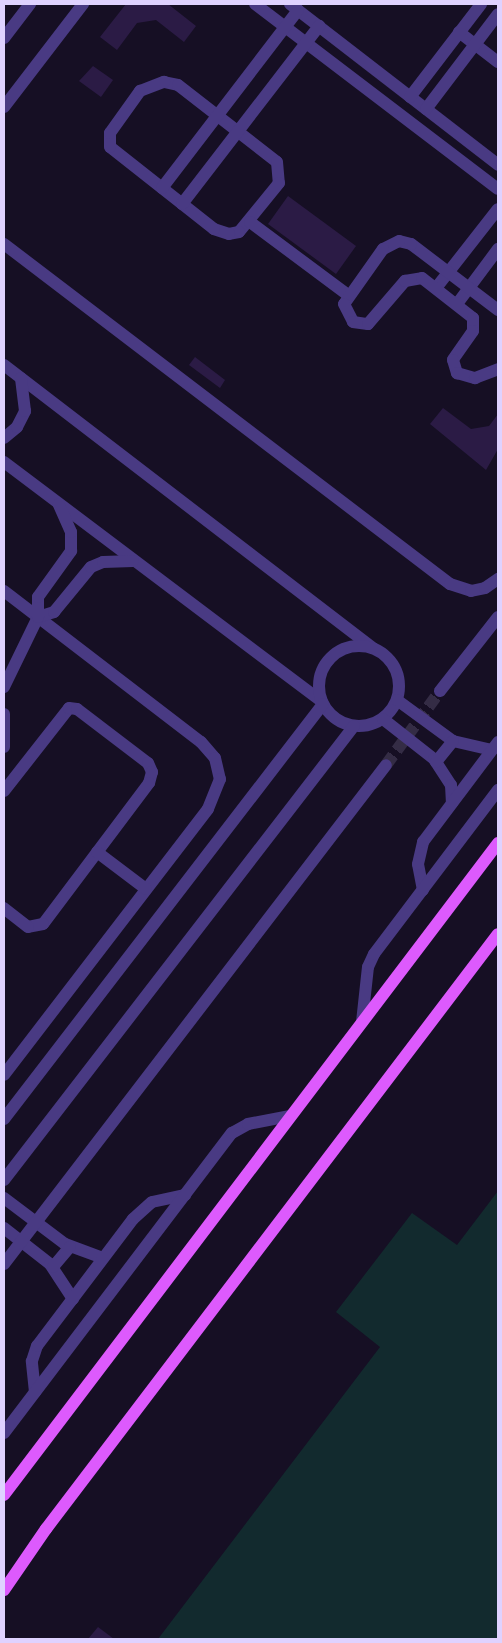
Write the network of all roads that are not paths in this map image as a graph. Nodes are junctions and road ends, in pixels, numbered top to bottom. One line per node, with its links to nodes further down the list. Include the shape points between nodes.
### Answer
1 (30, 4): 10 (street)
2 (83, 4): 15 (street)
3 (255, 4): 7 (street)
4 (294, 7): 7 (street); 8 (street)
5 (478, 8): 6 (street); 9 (street)
6 (496, 23): 12 (street)
7 (285, 26): 11 (street); 17 (street)
8 (318, 26): 11 (street); 14 (street)
9 (459, 32): 12 (street); 14 (street)
10 (4, 38)
11 (306, 42): 18 (street); 21 (street)
12 (475, 44): 13 (street); 16 (street)
13 (498, 62)
14 (410, 97): 16 (street)
15 (4, 107)
16 (426, 109): 19 (street)
17 (218, 115): 18 (street); 20 (street); 20 (street, via 174,83 149,84 138,94 112,129 108,142 112,151)
18 (238, 130): 22 (street); 24 (street, via 274,158 281,172 276,187)
19 (498, 165)
20 (162, 188): 22 (street)
21 (498, 189)
22 (182, 204): 24 (street, via 223,233 239,232)
23 (498, 209): 27 (street)
24 (250, 222): 30 (street)
25 (4, 244): 41 (street, via 450,584 471,591 485,588)
26 (498, 250): 29 (street)
27 (449, 272): 28 (street); 29 (street); 30 (street, via 411,244 393,242)
28 (436, 288): 30 (street, via 422,278 408,278 376,318 363,325 346,315 344,304); 31 (street)
29 (469, 288): 31 (street); 32 (street)
30 (348, 295)
31 (457, 304): 34 (street, via 470,314 475,326 454,356 455,370 475,378)
32 (498, 310)
33 (4, 365): 35 (street)
34 (498, 369)
35 (21, 378): 36 (street, via 25,411 17,427); 46 (street)
36 (4, 438)
37 (4, 462): 38 (street)
38 (58, 503): 39 (street); 40 (street, via 72,544)
39 (134, 561): 42 (street, via 97,564); 50 (street)
40 (60, 570): 42 (street, via 68,580); 44 (street, via 38,597)
41 (498, 579)
42 (76, 582): 44 (street, via 54,612)
43 (4, 591): 44 (street)
44 (38, 617): 47 (street); 64 (street, via 200,742 215,758 220,779 214,800)
45 (498, 617): 48 (street)
46 (373, 648): 49 (street, via 396,669); 50 (street, via 350,646 330,658 319,678)
47 (4, 687)
48 (440, 691)
49 (397, 700): 52 (street); 54 (street)
50 (322, 703): 53 (street, via 335,719); 71 (street)
51 (4, 714): 56 (street)
52 (383, 719): 53 (street); 57 (street)
53 (354, 726): 72 (street)
54 (452, 741): 55 (street); 57 (street)
55 (495, 746): 61 (street)
56 (4, 747)
57 (436, 762): 61 (street, via 451,785)
58 (386, 765): 75 (street)
59 (5, 786): 63 (street, via 63,713 77,709 148,763 152,772 149,782)
60 (498, 790): 65 (street)
61 (451, 804): 65 (street, via 420,849 418,864)
62 (498, 843): 68 (main road)
63 (97, 852): 64 (street); 66 (street, via 40,926 28,927)
64 (146, 889): 69 (street)
65 (423, 890): 68 (street, via 371,960)
66 (4, 908)
67 (498, 934): 86 (main road, via 52,1521)
68 (362, 1022): 70 (main road)
69 (4, 1075)
70 (290, 1116): 73 (street, via 236,1130); 85 (main road)
71 (4, 1119)
72 (4, 1180)
73 (185, 1195): 79 (street, via 145,1206); 83 (street)
74 (4, 1198): 75 (street)
75 (36, 1222): 77 (street); 78 (street)
76 (4, 1228): 77 (street)
77 (21, 1242): 80 (street); 81 (street)
78 (70, 1247): 79 (street); 81 (street)
79 (104, 1258): 82 (street)
80 (4, 1264)
81 (53, 1267): 82 (street)
82 (73, 1299): 83 (street, via 34,1353)
83 (35, 1392): 84 (street)
84 (4, 1433)
85 (4, 1495)
86 (4, 1590)

